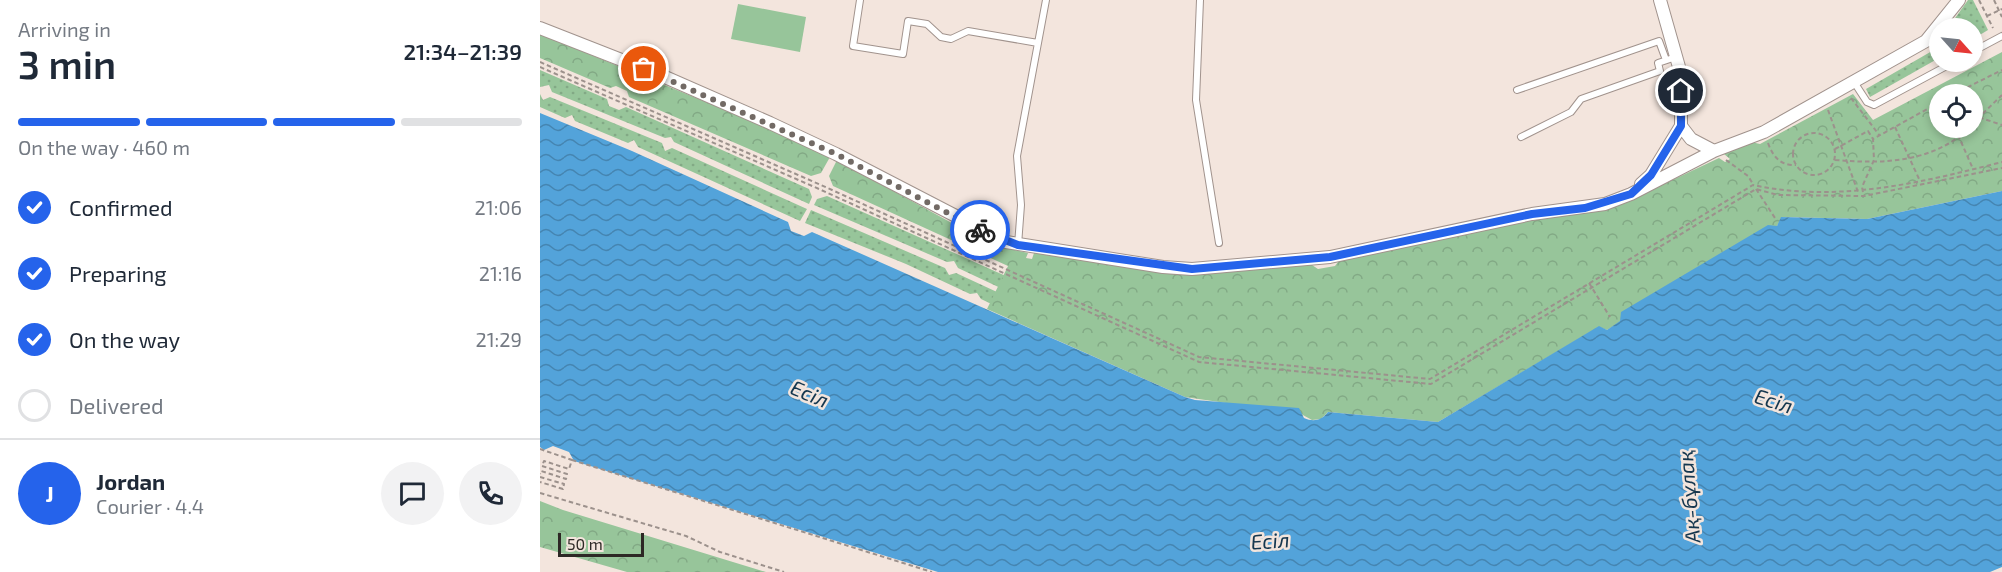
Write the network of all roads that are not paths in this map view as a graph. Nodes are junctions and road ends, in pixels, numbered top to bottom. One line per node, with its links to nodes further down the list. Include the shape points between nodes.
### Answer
1 (861, 0): 8 (lane, via 853,46 903,54 908,21 927,24 941,37 951,39 968,31)
2 (1047, 0): 8 (lane)
3 (1200, 0): 18 (lane, via 1196,100)
4 (1660, 0): 10 (street)
5 (1959, 0): 12 (street, via 1926,41)
6 (540, 28): 19 (street, via 770,123 994,237)
7 (2002, 36): 9 (lane)
8 (1038, 43): 19 (lane, via 1017,156 1021,205)
9 (1983, 46)
10 (1671, 59): 13 (lane, via 1659,41); 14 (street, via 1681,74); 15 (lane, via 1658,63 1660,71 1581,99 1571,112)
11 (1935, 72): 12 (lane, via 1874,105)
12 (1854, 82): 16 (street, via 1764,132)
13 (1517, 90)
14 (1681, 126): 16 (street, via 1691,139); 17 (street, via 1651,175)
15 (1521, 137)
16 (1714, 151): 17 (street)
17 (1631, 194): 19 (street, via 1585,208 1532,214 1330,257 1225,267 1163,267)
18 (1220, 243)
19 (1018, 245)

